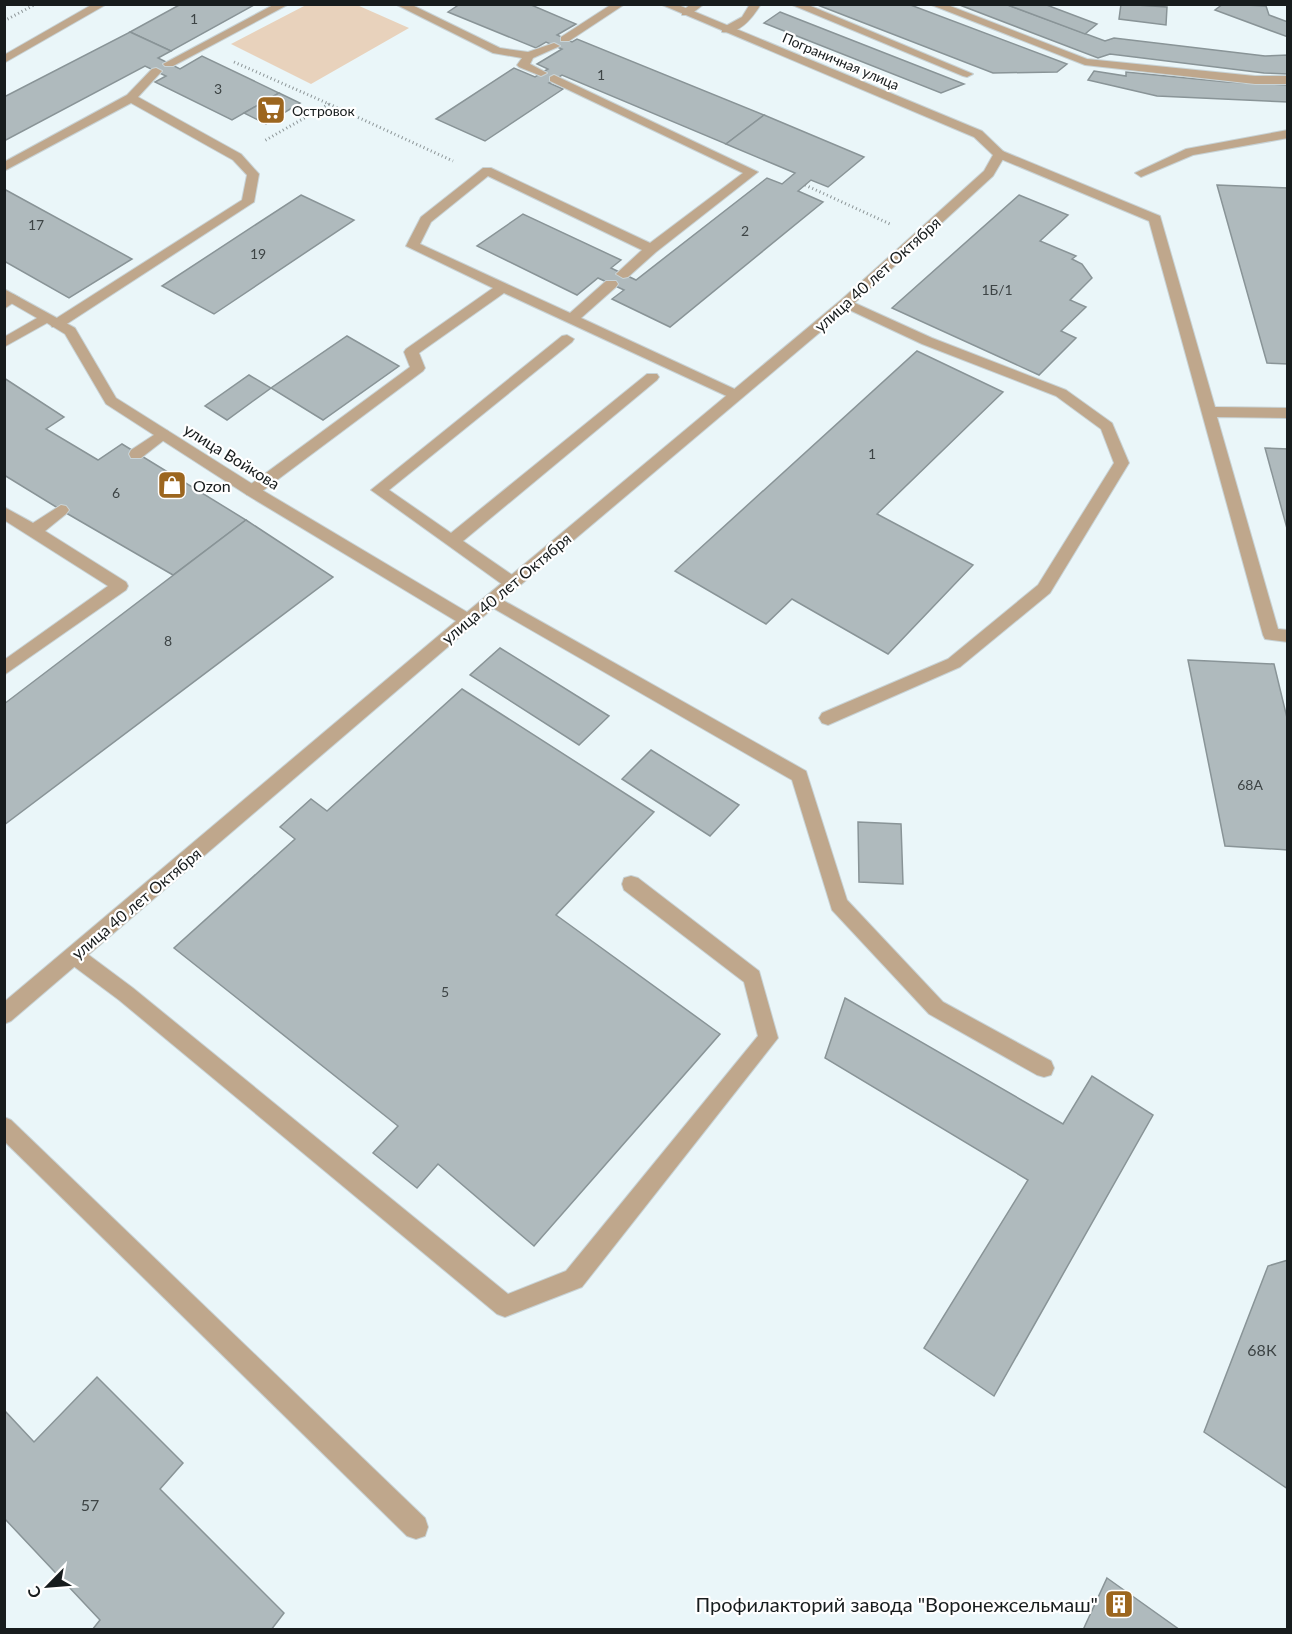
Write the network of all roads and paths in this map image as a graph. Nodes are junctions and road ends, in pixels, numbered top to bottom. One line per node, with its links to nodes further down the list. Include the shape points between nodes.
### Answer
1 (36, 4): 12 (path)
2 (102, 4): 18 (street)
3 (284, 4): 16 (street)
4 (400, 4): 17 (street, via 496,51)
5 (620, 4): 14 (street)
6 (665, 4): 11 (street, Пограничная улица)
7 (699, 4): 11 (street)
8 (756, 4): 13 (street, via 746,19)
9 (795, 4): 22 (street)
10 (934, 4): 24 (street, via 1084,62)
11 (686, 13): 13 (street, Пограничная улица)
12 (4, 21)
13 (726, 30): 28 (street, Пограничная улица, via 978,134)
14 (565, 39)
15 (554, 46): 17 (street)
16 (201, 47): 19 (street); 26 (path)
17 (529, 56): 21 (street, via 524,65)
18 (4, 60)
19 (169, 64)
20 (156, 71): 25 (street)
21 (541, 73)
22 (967, 74)
23 (555, 79): 35 (street, via 752,172)
24 (1287, 80)
25 (131, 98): 29 (street); 30 (street)
26 (329, 104): 29 (path); 32 (path)
27 (1287, 134): 31 (street, via 1190,152)
28 (1000, 154): 34 (street, улица 40 лет Октября, via 989,173); 47 (street, Пограничная улица, via 1155,219)
29 (237, 157): 42 (street, via 253,174 248,202)
30 (4, 167)
31 (1141, 173)
32 (483, 175): 35 (street, via 487,171); 38 (street, via 426,220 413,246)
33 (805, 185): 34 (path)
34 (918, 237): 40 (street, улица 40 лет Октября)
35 (651, 249): 36 (street)
36 (623, 274)
37 (611, 284): 41 (street)
38 (503, 287): 41 (street); 51 (street, via 411,352 418,368)
39 (7, 299): 42 (street, улица Войкова)
40 (846, 303): 46 (street, улица 40 лет Октября); 61 (street, via 927,341 1061,393 1107,426 1122,463 1044,589 954,663)
41 (572, 319): 46 (street)
42 (51, 321): 44 (street); 49 (street, улица Войкова, via 70,331 111,401)
43 (567, 339): 55 (street, via 379,490)
44 (4, 343)
45 (652, 377): 55 (street)
46 (736, 395): 56 (street, улица 40 лет Октября)
47 (1209, 412): 48 (street); 59 (street, via 1271,635)
48 (1287, 413)
49 (163, 434): 50 (street); 51 (street, улица Войкова)
50 (136, 454)
51 (252, 490): 58 (street, улица Войкова)
52 (61, 510): 54 (street)
53 (4, 512): 54 (street)
54 (35, 530): 60 (street, via 120,586)
55 (453, 540): 56 (street)
56 (512, 583): 57 (street, улица 40 лет Октября)
57 (492, 600): 58 (street, улица 40 лет Октября); 65 (street, via 800,776 839,904 936,1008)
58 (468, 621): 63 (street, улица 40 лет Октября)
59 (1287, 636)
60 (4, 669)
61 (828, 718)
62 (631, 884): 63 (street, via 752,978 768,1038 574,1279 506,1306)
63 (75, 956): 64 (street, улица 40 лет Октября)
64 (4, 1015)
65 (1044, 1068)
66 (4, 1127): 67 (street)
67 (416, 1527)

